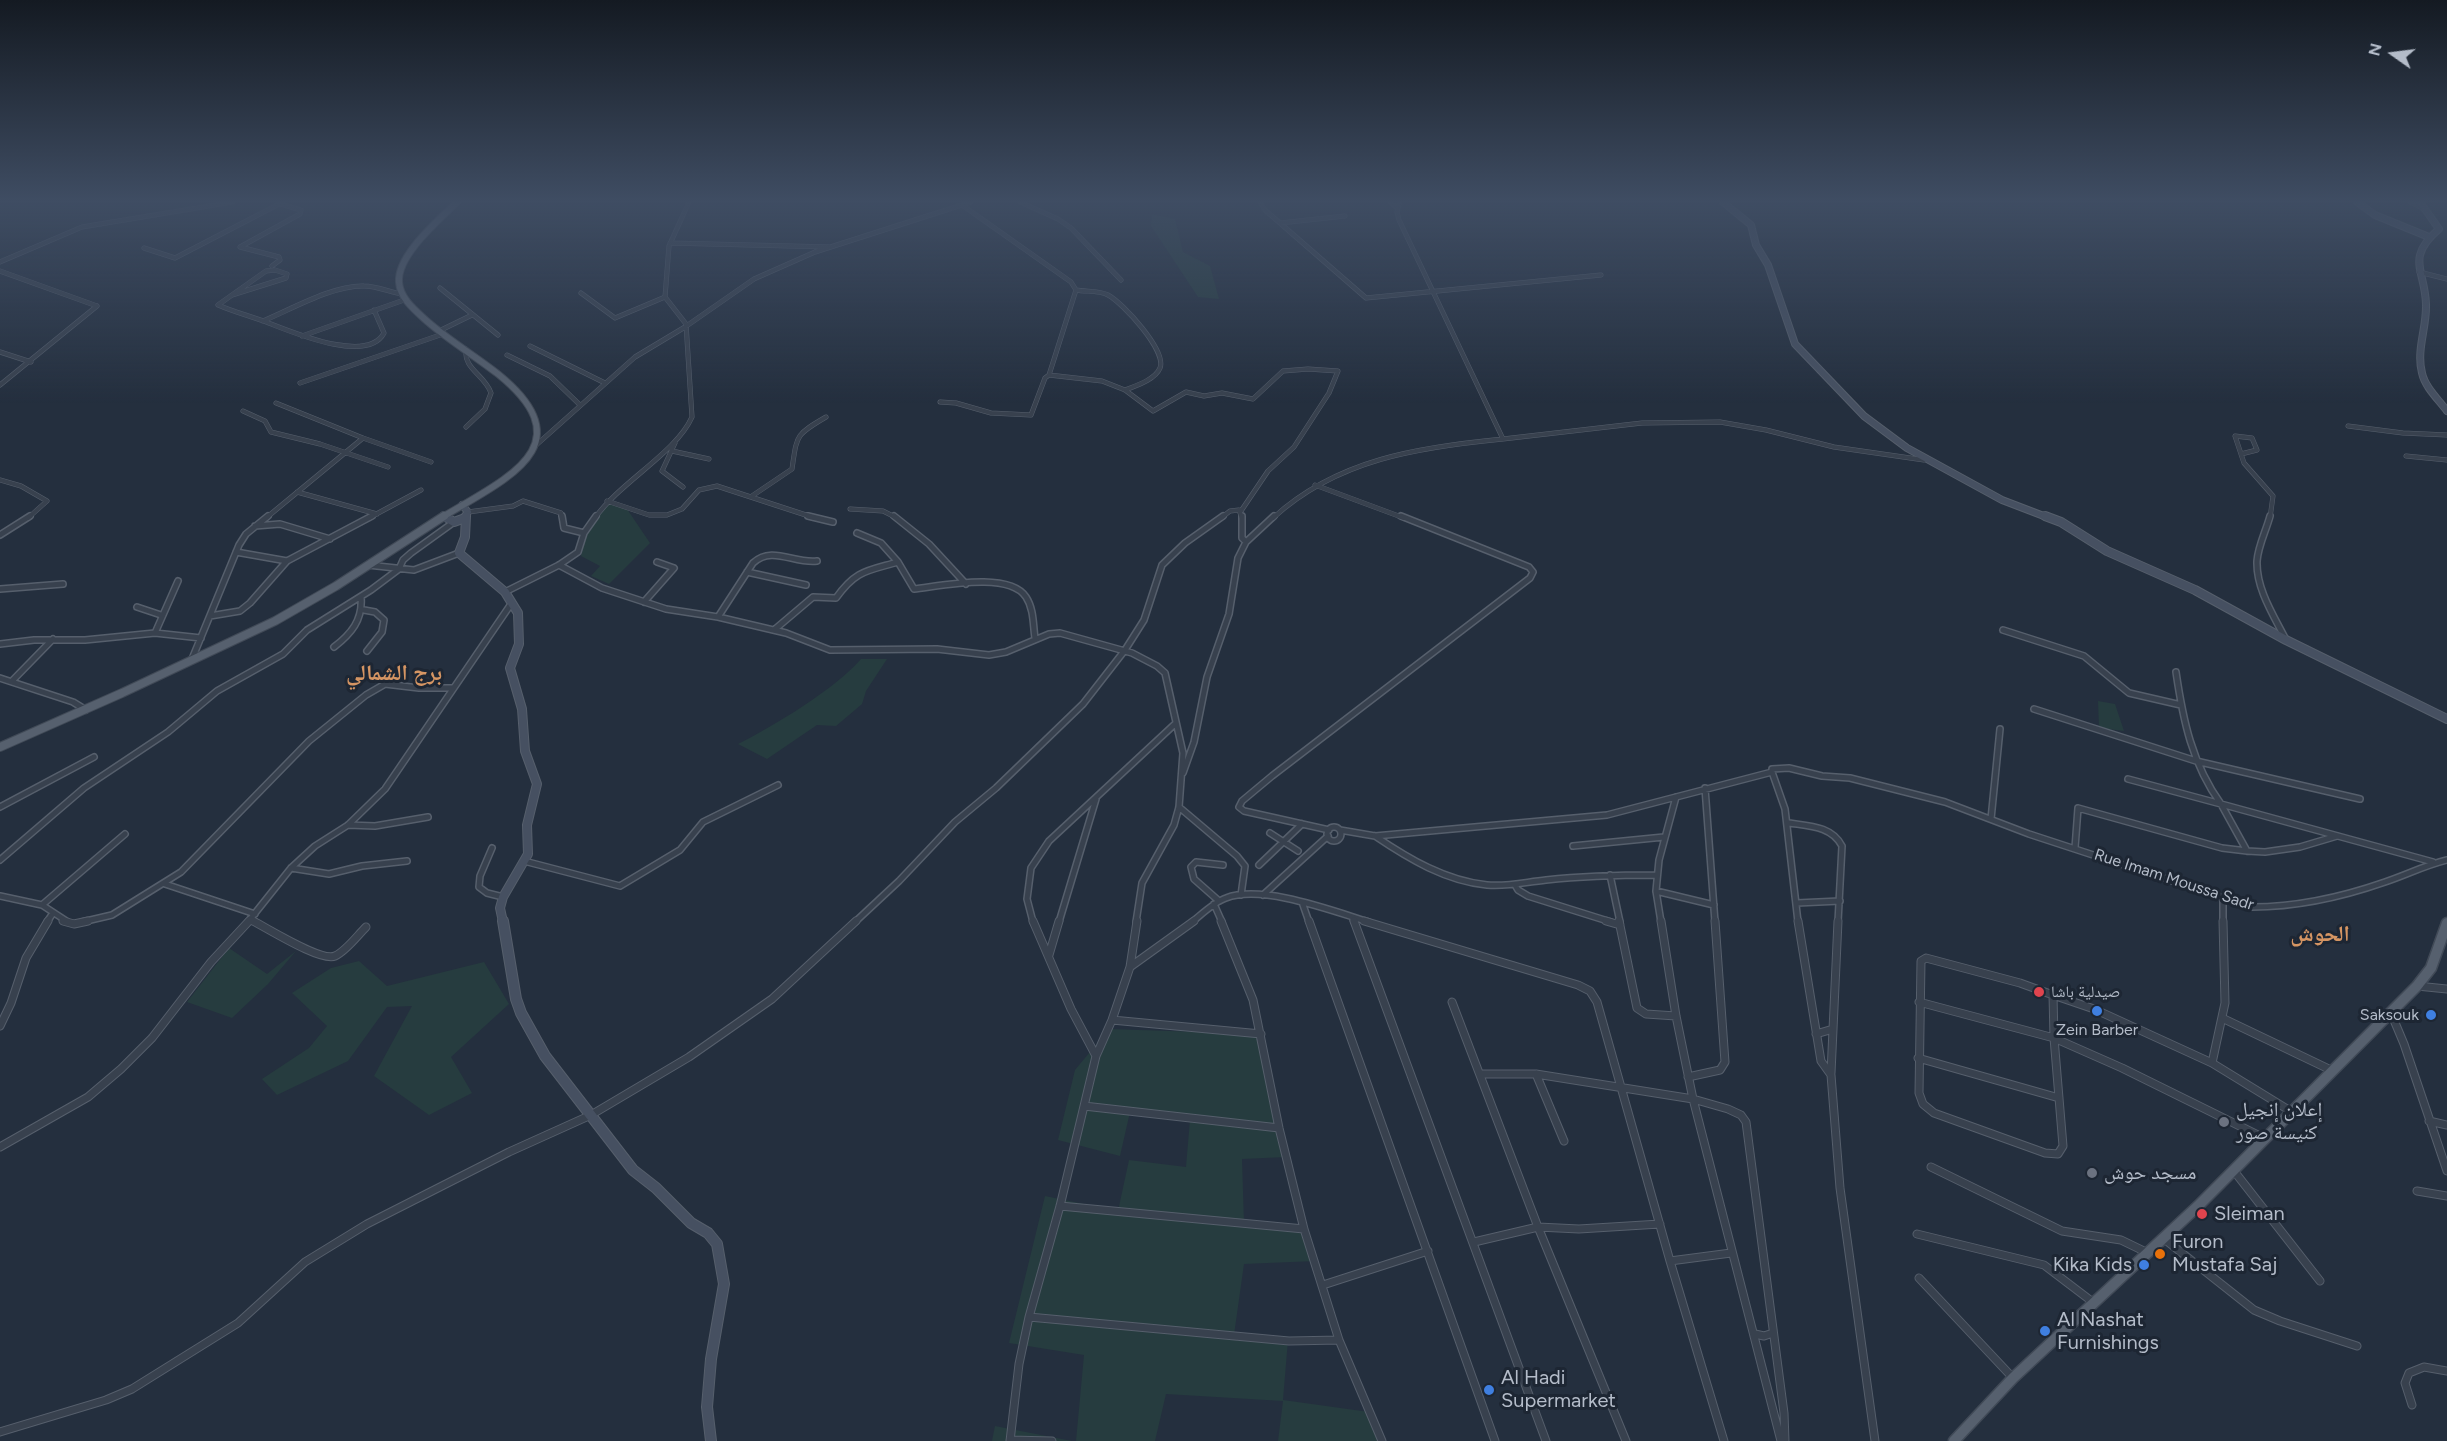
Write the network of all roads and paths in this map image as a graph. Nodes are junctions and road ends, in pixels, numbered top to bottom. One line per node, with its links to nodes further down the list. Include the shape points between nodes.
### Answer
1 (404, 269): 19 (main road, via 399,281)
2 (666, 269): 20 (street)
3 (777, 269): 24 (street, via 754,279)
4 (1053, 269): 15 (street)
5 (1109, 269): 13 (street)
6 (1332, 269): 16 (street, via 1363,297)
7 (1423, 269): 16 (street)
8 (1770, 269): 56 (street, via 1798,349 1864,416)
9 (0, 271): 32 (street, via 97,306)
10 (2419, 272): 12 (street); 42 (street, via 2426,304 2421,336 2422,375)
11 (1601, 275): 16 (street)
12 (2447, 279)
13 (1121, 280)
14 (440, 288): 22 (street)
15 (1076, 290): 33 (street); 37 (street, via 1108,295 1126,309 1156,349 1159,370)
16 (1435, 292): 48 (street)
17 (581, 293): 20 (street, via 615,318)
18 (231, 295): 18 (street, via 277,282 288,275 269,270); 23 (street, via 218,305)
19 (402, 297): 21 (street); 23 (street, via 363,286); 25 (main road)
20 (664, 297): 24 (street)
21 (374, 310): 27 (street); 27 (street, via 384,333 377,340 337,346)
22 (472, 315): 25 (street); 26 (street)
23 (263, 321): 27 (street)
24 (686, 327): 35 (street, via 642,352); 49 (street, via 692,417)
25 (441, 332): 29 (main road); 34 (street)
26 (498, 335)
27 (302, 336)
28 (530, 346): 35 (street)
29 (465, 349): 45 (street, via 466,363 487,382 490,393 489,403); 50 (main road, via 524,398 538,427)
30 (0, 352): 32 (street)
31 (507, 355): 40 (street, via 550,376)
32 (31, 362): 36 (street)
33 (1049, 375): 37 (street, via 1102,381); 38 (street, via 1031,415)
34 (300, 383)
35 (605, 383): 40 (street)
36 (0, 385)
37 (1125, 390): 69 (street, via 1153,411 1186,392 1253,399 1285,371 1338,372 1294,447 1268,471)
38 (940, 402)
39 (276, 403): 47 (street)
40 (580, 405): 50 (street)
41 (243, 411): 52 (street, via 265,421 271,432)
42 (2447, 411)
43 (826, 417): 65 (street, via 797,437 792,469)
44 (2348, 426): 46 (street)
45 (466, 427)
46 (2447, 435)
47 (363, 438): 52 (street); 58 (street)
48 (1503, 439): 56 (street, via 1642,423 1720,422 1834,447); 61 (street, via 1389,454)
49 (675, 441): 51 (street); 66 (street)
50 (534, 447): 67 (main road, via 510,472)
51 (672, 451): 55 (street); 62 (street, via 662,471)
52 (343, 453): 59 (street); 64 (street)
53 (2241, 454): 53 (street, via 2235,436 2252,438 2257,450); 111 (street, via 2246,466 2273,496 2257,561 2264,592)
54 (2406, 456): 57 (street)
55 (710, 459)
56 (1924, 460): 111 (street, via 2002,500 2061,522 2106,551 2195,590)
57 (2447, 460)
58 (431, 462)
59 (388, 467)
60 (0, 480): 78 (street, via 21,486 47,501 22,524)
61 (1315, 485): 80 (street); 144 (street, via 1529,567 1533,572 1272,776 1239,807)
62 (683, 487)
63 (421, 490): 70 (street)
64 (297, 492): 70 (street); 75 (street)
65 (752, 496): 66 (street, via 707,486 677,512 650,516 622,503); 74 (street)
66 (607, 501): 76 (street)
67 (462, 505): 71 (street); 72 (main road)
68 (850, 509): 93 (street, via 885,512 901,520)
69 (1241, 511): 80 (street, via 1242,538); 114 (street, via 1230,512 1165,561 1146,616)
70 (376, 514): 79 (street)
71 (467, 515): 73 (street); 76 (street, via 533,502 561,513 567,530); 82 (street)
72 (444, 516): 73 (street); 87 (main road)
73 (454, 522): 89 (street, via 411,553)
74 (832, 522)
75 (255, 526): 79 (street, via 280,524); 81 (street)
76 (584, 533): 88 (street, via 578,552)
77 (857, 533): 86 (street, via 890,550)
78 (0, 535)
79 (330, 539): 83 (street)
80 (1246, 542): 131 (street, via 1235,561 1231,608 1205,685 1191,759)
81 (236, 552): 83 (street); 103 (street)
82 (459, 553): 89 (street, via 422,568); 96 (street)
83 (287, 561): 103 (street, via 245,608 228,615)
84 (817, 561): 90 (street, via 807,563 764,554)
85 (657, 562): 98 (street, via 674,568)
86 (898, 562): 93 (street, via 913,588); 105 (street, via 857,574 836,598 813,597)
87 (368, 565): 89 (street); 116 (main road, via 299,607)
88 (559, 565): 96 (street); 98 (street, via 589,583)
89 (399, 569): 97 (street)
90 (747, 572): 94 (street); 104 (street)
91 (178, 581): 102 (street)
92 (63, 584): 95 (street)
93 (966, 584): 109 (street, via 1001,584 1023,593 1030,603)
94 (806, 585)
95 (0, 590)
96 (505, 592): 99 (street)
97 (361, 597): 101 (street); 161 (street, via 314,626 283,654 217,691 168,732 84,788)
98 (644, 602): 104 (street)
99 (511, 604): 120 (street); 164 (street, via 518,613 520,634 511,677 522,709 525,751 537,784 527,825 529,847)
100 (137, 607): 102 (street)
101 (364, 610): 113 (street, via 350,635); 115 (street, via 378,612 385,625)
102 (161, 615): 107 (street)
103 (210, 616): 108 (street)
104 (718, 617): 105 (street)
105 (774, 630): 109 (street, via 837,651 937,649 990,655)
106 (2003, 630): 121 (street, via 2084,656 2129,693)
107 (155, 633): 108 (street); 110 (street)
108 (201, 638): 116 (street)
109 (1035, 638): 114 (street, via 1060,633)
110 (53, 639): 112 (street); 119 (street)
111 (2286, 640): 124 (street)
112 (0, 644)
113 (334, 647)
114 (1125, 650): 125 (street, via 1165,673); 220 (street, via 1067,721 955,822 899,881 772,999 688,1057)
115 (367, 651)
116 (191, 661): 123 (main road)
117 (2176, 672): 121 (street)
118 (0, 678): 119 (street)
119 (12, 681): 123 (street)
120 (452, 688): 145 (street, via 391,781); 171 (street, via 385,684 366,695 309,741 194,860)
121 (2181, 705): 129 (street)
122 (2034, 709): 129 (street)
123 (88, 711): 127 (main road)
124 (2447, 719)
125 (1176, 723): 131 (street, via 1183,753); 135 (street)
126 (2000, 729): 142 (street)
127 (2, 744)
128 (94, 757): 139 (street)
129 (2196, 760): 137 (street); 138 (street)
130 (1772, 772): 134 (street, Rue Imam Moussa Sadr); 142 (street, Rue Imam Moussa Sadr, via 1782,767 1850,778 1945,802); 143 (street)
131 (1182, 774): 140 (street)
132 (2128, 780): 138 (street)
133 (778, 784): 164 (street, via 703,822 680,850 620,886)
134 (1705, 788): 136 (street, Rue Imam Moussa Sadr); 184 (street)
135 (1096, 797): 191 (street); 191 (street, via 1049,841 1031,868 1027,899)
136 (1676, 797): 151 (street, Rue Imam Moussa Sadr, via 1629,811 1575,819); 154 (street)
137 (2360, 799)
138 (2221, 804): 152 (street); 160 (street)
139 (0, 807)
140 (1179, 807): 174 (street, via 1245,866); 192 (street, via 1174,825 1142,883)
141 (428, 817): 145 (street, via 375,826)
142 (1991, 819): 158 (street, Rue Imam Moussa Sadr)
143 (1789, 823): 179 (street, via 1826,830 1840,840); 182 (street)
144 (1302, 824): 148 (street); 155 (street)
145 (348, 825): 168 (street, via 315,846)
146 (1340, 830): 148 (street, via 1334,828); 150 (street); 153 (street)
147 (1270, 833): 155 (street)
148 (1328, 833): 153 (street, via 1334,840); 176 (street)
149 (125, 834): 183 (street)
150 (1362, 834): 151 (street); 153 (street)
151 (1375, 836): 172 (street, via 1408,858 1450,877 1485,885)
152 (2337, 836): 160 (street, via 2300,847); 165 (street)
153 (1340, 837)
154 (1665, 837): 156 (street); 170 (street)
155 (1283, 842): 159 (street); 167 (street)
156 (1573, 846)
157 (492, 848): 177 (street, via 479,887)
158 (2075, 848): 160 (street, via 2076,810 2082,807 2222,848); 178 (street, Rue Imam Moussa Sadr)
159 (1298, 851)
160 (2247, 851)
161 (0, 860)
162 (2447, 860): 165 (street, Rue Imam Moussa Sadr)
163 (407, 861): 168 (street, via 329,874)
164 (524, 861): 177 (street)
165 (2433, 862): 178 (street, Rue Imam Moussa Sadr, via 2403,876 2288,906 2252,907)
166 (1223, 865): 180 (street, via 1196,862 1191,867 1194,879)
167 (1259, 865)
168 (291, 868): 186 (street)
169 (1610, 875): 170 (street); 172 (street); 189 (street)
170 (1656, 875): 173 (street)
171 (165, 884): 185 (street, via 99,920 74,924); 186 (street)
172 (1515, 885): 189 (street, via 1528,896)
173 (1656, 891): 184 (street); 199 (street)
174 (1241, 895): 176 (street); 180 (street)
175 (0, 896): 183 (street)
176 (1262, 896): 181 (street)
177 (503, 897): 220 (street, via 500,914 521,1013 546,1056)
178 (2223, 899): 200 (street, via 2226,987)
179 (1840, 902): 182 (street); 203 (street)
180 (1217, 903): 192 (street); 204 (street)
181 (1302, 903): 187 (street); 239 (street)
182 (1797, 903): 205 (street)
183 (42, 905): 185 (street)
184 (1714, 905): 214 (street, via 1725,1062 1720,1070)
185 (53, 913): 202 (street, via 33,943 10,1010)
186 (253, 916): 190 (street, via 312,954 332,958); 226 (street, via 211,962 152,1038 121,1069 88,1097)
187 (1353, 919): 215 (street, via 1584,987 1598,1002); 238 (street)
188 (2447, 923): 193 (main road, via 2431,968)
189 (1620, 926): 199 (street, via 1637,1008 1646,1014)
190 (366, 927)
191 (1049, 955): 207 (street)
192 (1130, 967): 201 (street)
193 (2417, 986): 194 (street); 198 (main road)
194 (2447, 989)
195 (2053, 993): 197 (street, via 1926,958 1921,961); 206 (street); 209 (street)
196 (1452, 1002): 211 (street)
197 (1919, 1002): 206 (street); 208 (street)
198 (2391, 1013): 210 (main road); 221 (street)
199 (1676, 1016): 214 (street)
200 (2222, 1018): 209 (street); 210 (street)
201 (1112, 1020): 204 (street); 207 (street)
202 (0, 1026)
203 (1833, 1029): 205 (street); 213 (street)
204 (1261, 1034): 223 (street)
205 (1816, 1034): 213 (street, via 1821,1061)
206 (2054, 1038): 216 (street); 224 (street)
207 (1096, 1056): 218 (street)
208 (1918, 1058): 216 (street); 216 (street, via 1920,1099 1928,1109 2052,1154 2058,1154 2063,1146)
209 (2212, 1063): 219 (street)
210 (2333, 1071): 219 (main road)
211 (1481, 1074): 212 (street); 234 (street)
212 (1536, 1074): 215 (street); 225 (street)
213 (1831, 1075): 266 (street, via 1840,1188)
214 (1689, 1077): 217 (street)
215 (1621, 1089): 217 (street); 233 (street)
216 (2059, 1098)
217 (1693, 1099): 240 (street); 248 (street, via 1741,1114 1746,1122)
218 (1084, 1106): 223 (street); 232 (street)
219 (2292, 1112): 224 (main road)
220 (591, 1115): 255 (street, via 508,1152 367,1224 297,1268 238,1323 132,1389); 257 (street, via 633,1170 717,1244 724,1284 707,1407)
221 (2429, 1121): 222 (street); 229 (street)
222 (2447, 1125)
223 (1279, 1128): 235 (street)
224 (2264, 1138): 228 (main road)
225 (1564, 1141)
226 (0, 1147)
227 (1931, 1167): 241 (street, via 2062,1231 2121,1240)
228 (2233, 1170): 237 (main road); 244 (street)
229 (2447, 1171)
230 (2416, 1191): 231 (street)
231 (2447, 1196)
232 (1060, 1206): 235 (street); 247 (street)
233 (1660, 1224): 234 (street, via 1579,1229); 242 (street)
234 (1538, 1227): 238 (street); 262 (street)
235 (1304, 1229): 245 (street)
236 (1917, 1234): 246 (street, via 2044,1265)
237 (2163, 1238): 241 (main road); 251 (street, via 2254,1310)
238 (1474, 1242): 261 (street)
239 (1428, 1251): 245 (street); 260 (street)
240 (1731, 1253): 242 (street); 249 (street)
241 (2148, 1253): 246 (main road)
242 (1670, 1261): 263 (street)
243 (1918, 1278): 253 (street)
244 (2320, 1281)
245 (1323, 1285): 250 (street)
246 (2094, 1303): 253 (main road)
247 (1029, 1317): 250 (street, via 1265,1339); 256 (street)
248 (1773, 1333): 249 (street); 265 (street)
249 (1755, 1334): 264 (street)
250 (1339, 1340): 259 (street)
251 (2357, 1346)
252 (2447, 1371): 254 (street, via 2424,1367 2409,1373 2405,1383)
253 (2013, 1378): 267 (main road)
254 (2412, 1405)
255 (0, 1431)
256 (1010, 1440): 258 (street)
257 (711, 1441)
258 (1052, 1441)
259 (1382, 1441)
260 (1495, 1441)
261 (1546, 1441)
262 (1626, 1441)
263 (1724, 1441)
264 (1781, 1441)
265 (1785, 1441)
266 (1875, 1441)
267 (1954, 1441)

